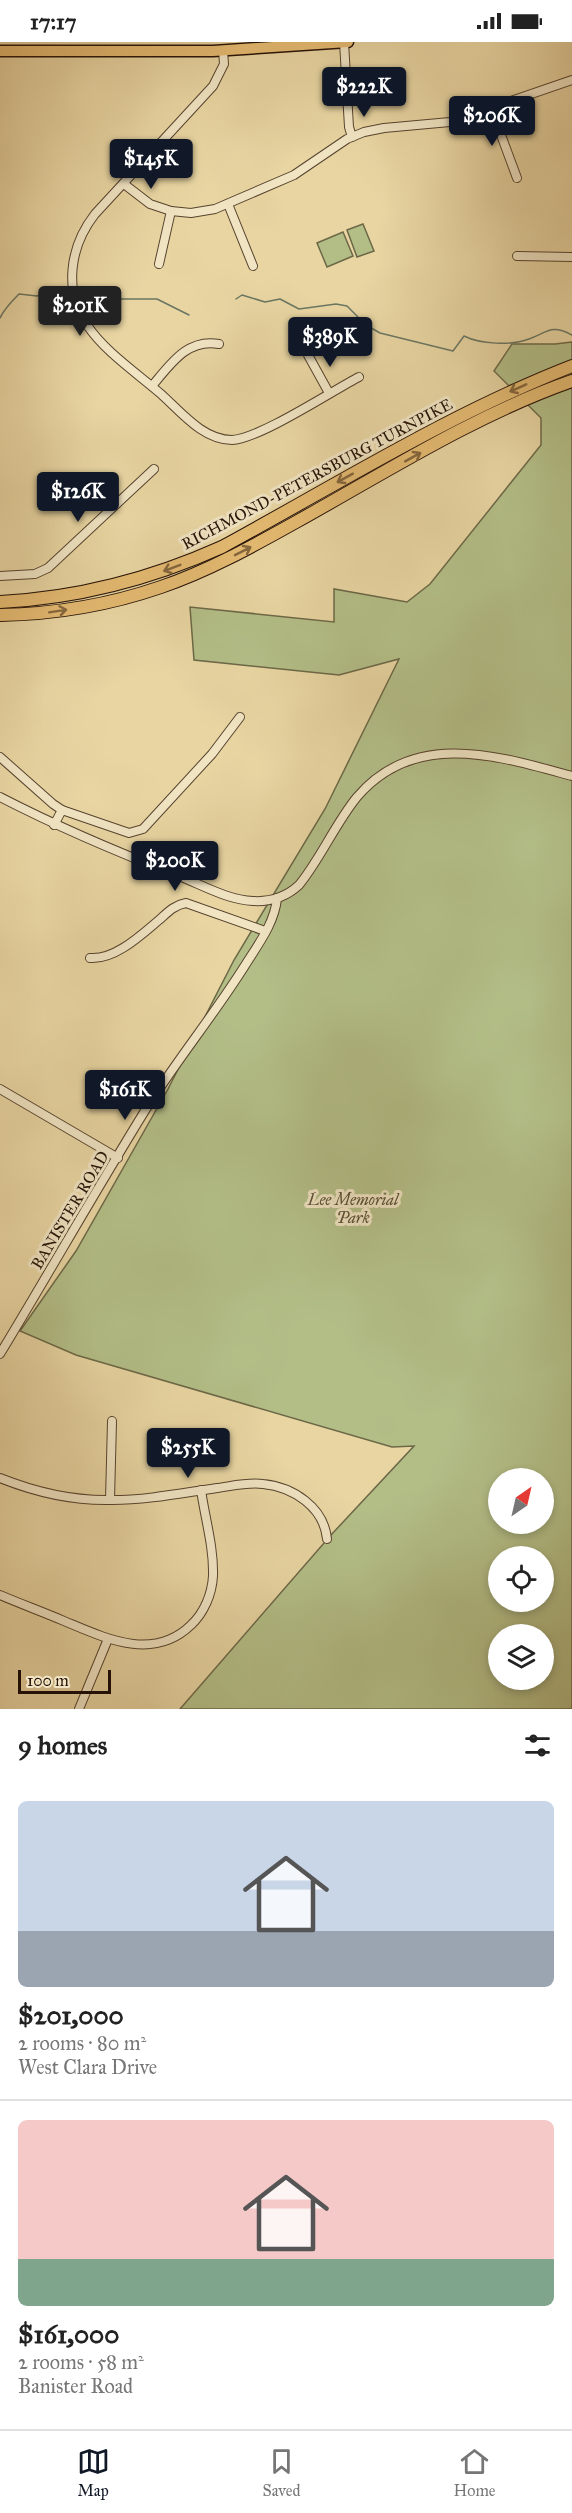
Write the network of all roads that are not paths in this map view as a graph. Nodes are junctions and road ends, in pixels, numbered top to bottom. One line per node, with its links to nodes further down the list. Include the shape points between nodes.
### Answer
1 (346, 42): 3 (main road); 7 (street)
2 (119, 46): 3 (main road, via 154,51); 4 (main road)
3 (223, 50): 9 (street, via 224,64 213,86)
4 (0, 51)
5 (572, 80): 6 (street)
6 (491, 108): 7 (street, via 450,122 375,129); 8 (street)
7 (352, 137): 10 (street, via 294,175)
8 (516, 178)
9 (124, 184): 11 (street, via 150,204); 21 (street, via 94,214 81,234 74,255 73,290 87,326)
10 (228, 204): 11 (street, via 198,212); 15 (street)
11 (171, 211): 14 (street)
12 (517, 256): 13 (street)
13 (572, 256)
14 (159, 264)
15 (253, 266)
16 (219, 345): 21 (street, via 193,345)
17 (308, 355): 22 (street)
18 (572, 366): 25 (highway, RICHMOND-PETERSBURG TURNPIKE, one-way to 25, via 490,400 192,560 113,586 54,598)
19 (359, 377): 22 (street)
20 (572, 381): 26 (highway, RICHMOND-PETERSBURG TURNPIKE, one-way to 20, via 97,605 194,574 262,541 479,421)
21 (152, 386): 22 (street, via 207,433 234,440 262,431)
22 (329, 393)
23 (153, 469): 24 (street, via 48,568 35,574)
24 (0, 576)
25 (0, 602)
26 (0, 615)
27 (240, 717): 31 (street, via 212,754 140,831 129,833)
28 (0, 757): 31 (street)
29 (572, 776): 33 (street, via 470,753 438,753 413,759 386,772 362,792 299,885)
30 (0, 798): 32 (street)
31 (62, 810): 32 (street)
32 (54, 825): 33 (street, via 234,898)
33 (277, 898): 34 (street, BANISTER ROAD)
34 (265, 931): 35 (street, via 186,903 175,906 108,956); 37 (street, BANISTER ROAD)
35 (90, 958)
36 (0, 1089): 37 (street)
37 (118, 1158): 38 (street, BANISTER ROAD)
38 (0, 1354)
39 (112, 1421): 42 (street)
40 (0, 1478): 42 (street, via 63,1496)
41 (201, 1490): 42 (street); 43 (street, via 249,1483 285,1490 306,1501 319,1514); 45 (street, via 213,1576 199,1616 177,1636 157,1643 134,1645)
42 (110, 1500)
43 (327, 1539)
44 (0, 1595): 45 (street)
45 (108, 1639): 46 (street)
46 (79, 1709)

